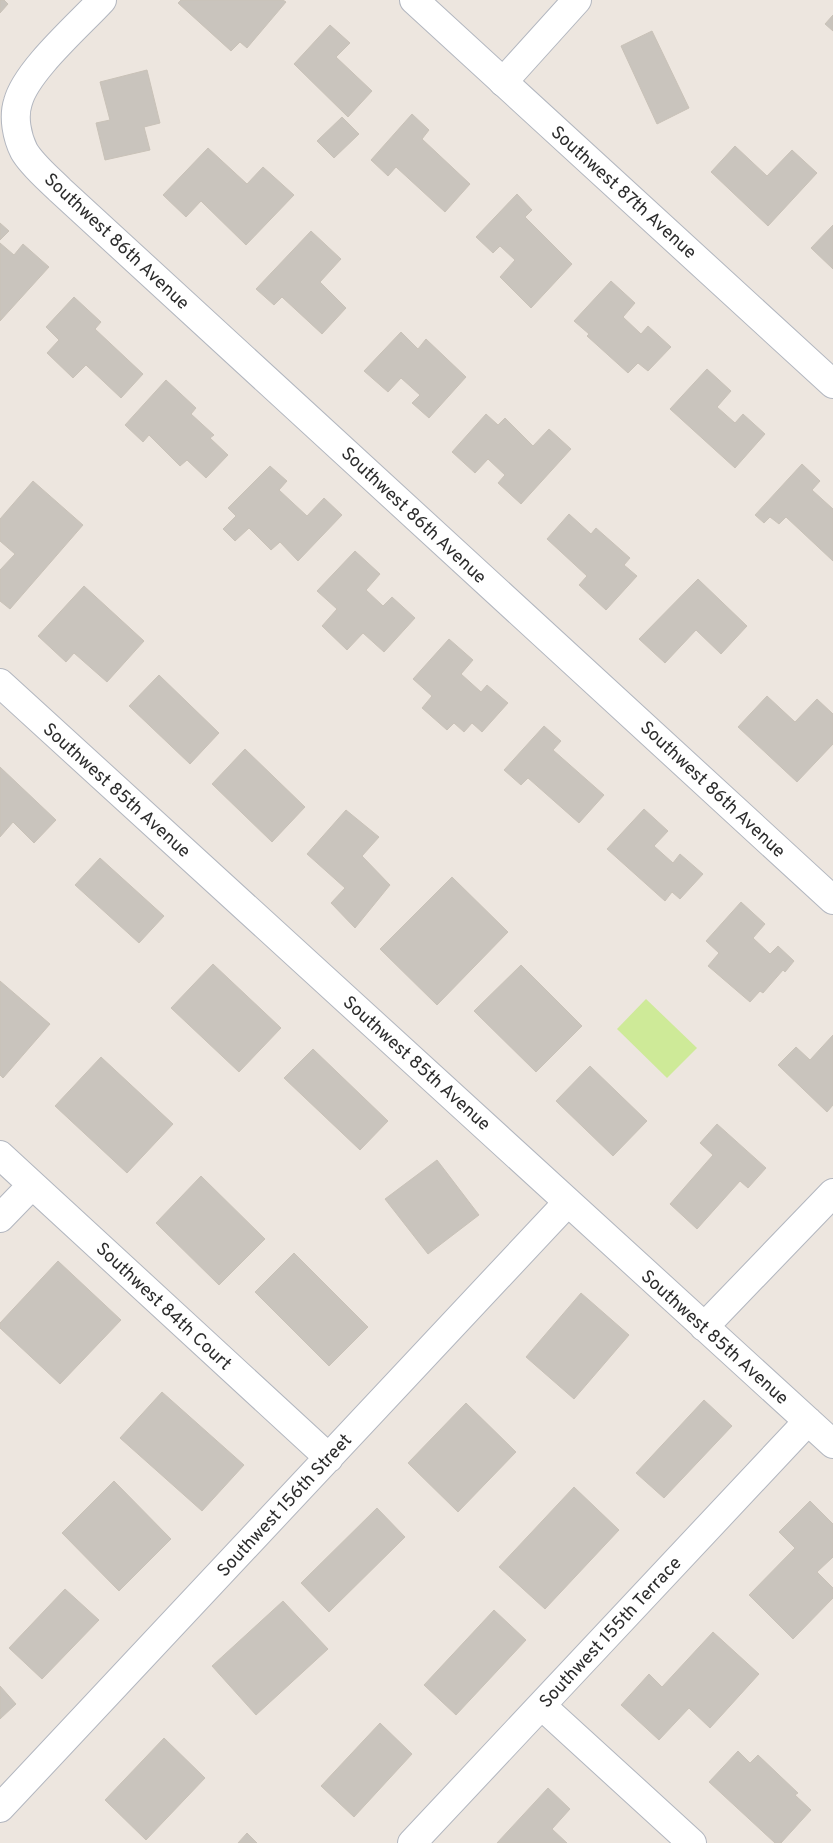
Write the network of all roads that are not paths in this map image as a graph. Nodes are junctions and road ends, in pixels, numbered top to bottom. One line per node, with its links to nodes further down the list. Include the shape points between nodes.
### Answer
1 (102, 0): 7 (street, Southwest 86th Avenue, via 29,79 17,104 16,118 24,152 60,190)
2 (414, 0): 4 (street, Southwest 87th Avenue)
3 (577, 0): 4 (street)
4 (503, 82): 5 (street, Southwest 87th Avenue)
5 (833, 384)
6 (0, 683): 11 (street, Southwest 85th Avenue)
7 (833, 900)
8 (0, 1155): 9 (street, Southwest 84th Court)
9 (32, 1185): 12 (street); 16 (street, Southwest 84th Court)
10 (833, 1193): 13 (street)
11 (568, 1202): 13 (street, Southwest 85th Avenue); 16 (street, Southwest 156th Street)
12 (0, 1218)
13 (704, 1327): 14 (street, Southwest 85th Avenue)
14 (808, 1421): 15 (street, Southwest 85th Avenue); 17 (street, Southwest 155th Terrace)
15 (833, 1444)
16 (329, 1458): 18 (street, Southwest 156th Street)
17 (542, 1706): 19 (street, Southwest 155th Terrace); 20 (street)
18 (0, 1808)
19 (412, 1843)
20 (692, 1843)

